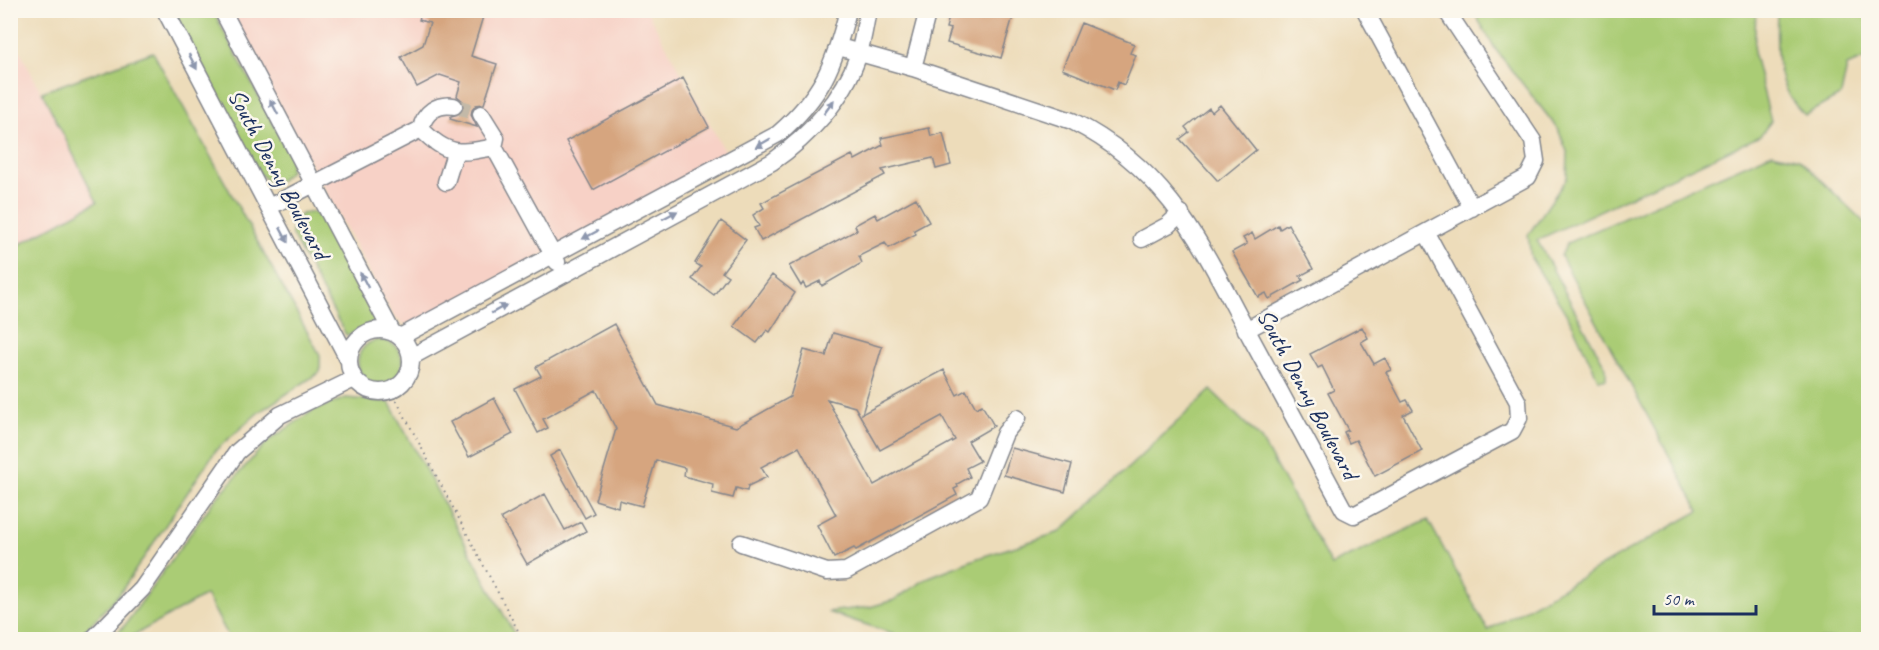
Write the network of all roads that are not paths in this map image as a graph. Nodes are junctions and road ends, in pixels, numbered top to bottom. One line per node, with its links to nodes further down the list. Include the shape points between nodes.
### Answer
1 (165, 10): 18 (street, South Denny Boulevard, one-way to 18)
2 (222, 10): 17 (street, South Denny Boulevard, one-way to 2)
3 (848, 10): 8 (street)
4 (868, 10): 9 (street)
5 (928, 10): 10 (street)
6 (1365, 10): 19 (street)
7 (1446, 10): 19 (street, via 1533,141 1536,160 1528,177)
8 (839, 47): 9 (street, South Denny Boulevard); 23 (street, one-way to 23, via 818,91 778,134)
9 (858, 53): 10 (street, South Denny Boulevard); 24 (street, one-way to 9, via 790,150 830,106 844,86)
10 (913, 68): 20 (street, South Denny Boulevard, via 1040,109 1097,134 1154,180)
11 (454, 106): 13 (street, via 429,111)
12 (481, 114): 14 (street, via 496,138)
13 (421, 129): 15 (street); 17 (street)
14 (494, 147): 15 (street); 23 (street)
15 (455, 153): 16 (street)
16 (446, 182)
17 (314, 184): 18 (street); 28 (street, South Denny Boulevard, one-way to 17)
18 (269, 207): 30 (street, South Denny Boulevard, one-way to 30)
19 (1472, 208): 21 (street)
20 (1181, 213): 22 (street); 27 (street, South Denny Boulevard)
21 (1427, 234): 27 (street); 27 (street, South Denny Boulevard, via 1518,402 1519,418 1512,431 1354,515 1344,510)
22 (1142, 239)
23 (553, 255): 24 (street); 25 (street)
24 (563, 274): 26 (street, one-way to 24)
25 (459, 305): 26 (street); 28 (street)
26 (470, 325): 29 (street)
27 (1246, 330)
28 (396, 334): 29 (street, South Denny Boulevard); 30 (street, via 382,330 363,334)
29 (411, 357): 31 (street, via 406,377 391,390 370,391)
30 (348, 359): 31 (street, South Denny Boulevard)
31 (354, 379): 34 (street, via 280,415 237,452 142,589)
32 (1017, 418): 33 (street, via 1005,433 979,498 846,571 827,572)
33 (741, 543)
34 (92, 639)

